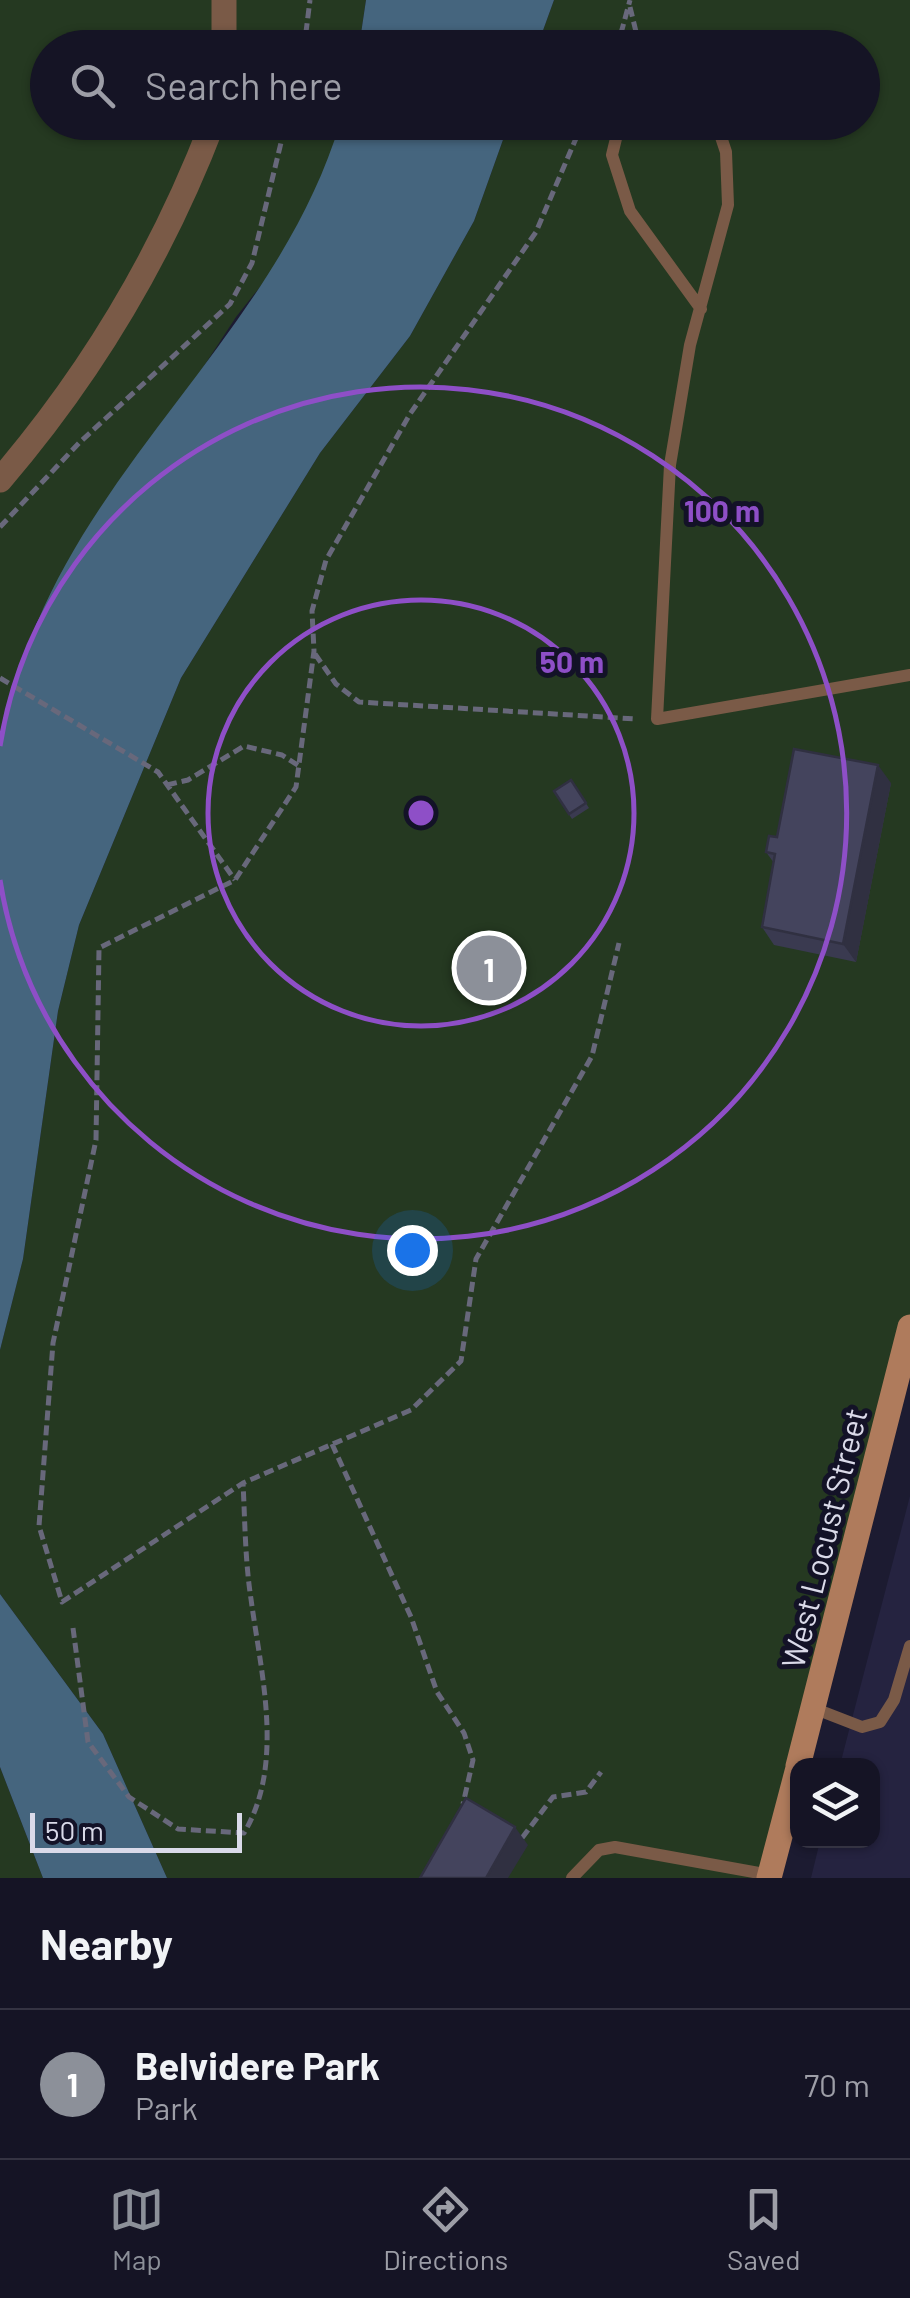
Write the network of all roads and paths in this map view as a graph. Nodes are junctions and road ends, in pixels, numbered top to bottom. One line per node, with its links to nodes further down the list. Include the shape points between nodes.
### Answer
1 (224, 0): 4 (street)
2 (310, 0): 5 (path)
3 (630, 1): 6 (path); 7 (path)
4 (224, 30)
5 (306, 30)
6 (622, 30)
7 (636, 30)
8 (206, 140): 14 (street, via 132,294 56,415)
9 (282, 140): 15 (path, via 252,262 230,304 79,443)
10 (575, 140): 16 (path, via 536,232 480,306 337,535 312,610)
11 (616, 140): 13 (lane, via 612,155 630,210)
12 (722, 140): 13 (lane, via 728,205)
13 (701, 309): 19 (lane, via 670,464)
14 (0, 480)
15 (0, 527)
16 (314, 652): 19 (path, via 336,684 359,702); 20 (path)
17 (910, 675): 19 (lane)
18 (0, 678): 21 (path, via 158,772)
19 (658, 719)
20 (299, 766): 21 (path, via 244,746 188,780); 22 (path, via 296,787)
21 (167, 785): 22 (path)
22 (235, 880): 27 (path, via 99,948 96,1140 53,1343 39,1526 62,1602)
23 (619, 943): 26 (path, via 592,1056 476,1260 461,1361 411,1410)
24 (910, 1327): 25 (street, West Locust Street)
25 (902, 1397): 30 (street, West Locust Street)
26 (332, 1444): 27 (path); 34 (path, via 411,1617 437,1692 464,1733 472,1760)
27 (243, 1483): 28 (path, via 266,1768 260,1806 244,1833 178,1829 129,1797 88,1742)
28 (73, 1628)
29 (910, 1646): 30 (lane, via 880,1722 862,1727)
30 (813, 1708): 31 (street, West Locust Street)
31 (800, 1758)
32 (601, 1772): 35 (path, via 586,1792 552,1797)
33 (790, 1797): 36 (street, West Locust Street)
34 (460, 1812)
35 (522, 1838)
36 (770, 1876): 37 (lane, via 615,1847 599,1850)
37 (572, 1878)

